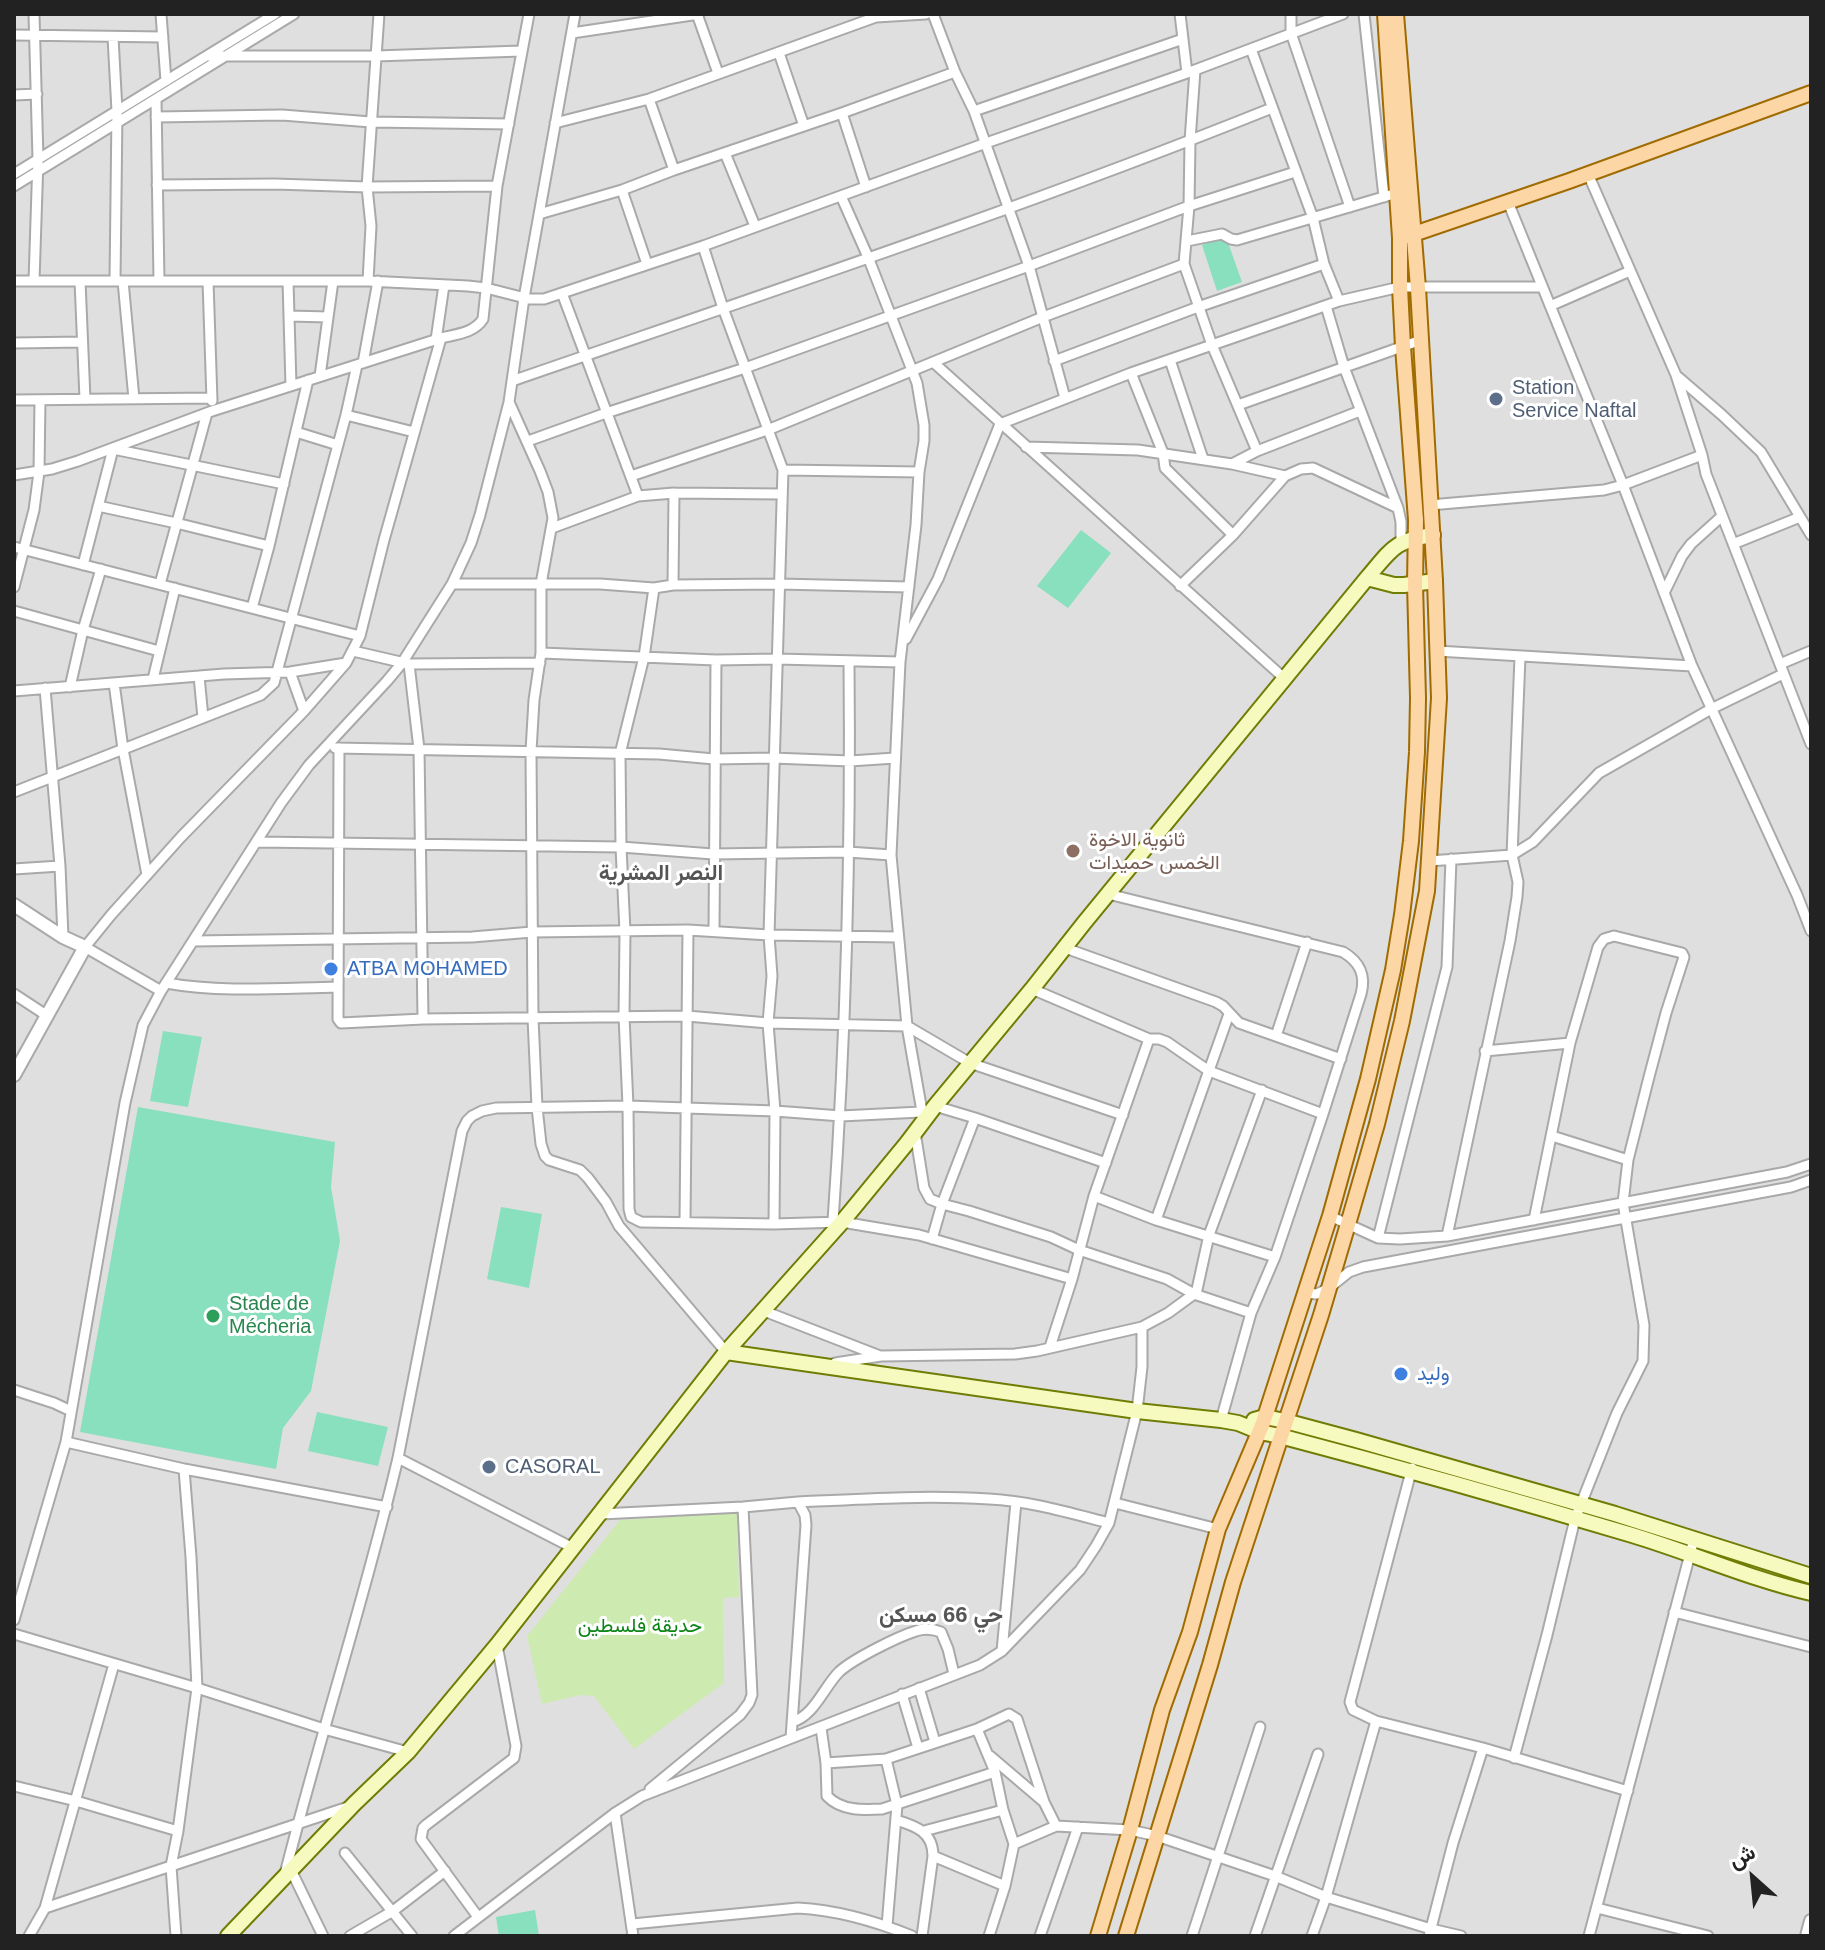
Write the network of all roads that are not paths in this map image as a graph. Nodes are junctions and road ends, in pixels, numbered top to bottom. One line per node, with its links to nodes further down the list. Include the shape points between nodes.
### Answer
1 (34, 14): 21 (street)
2 (161, 14): 23 (street)
3 (275, 14): 28 (street)
4 (294, 14): 29 (street)
5 (379, 14): 30 (street)
6 (529, 14): 26 (street)
7 (575, 14): 18 (street)
8 (698, 14): 18 (street); 35 (street)
9 (926, 14): 17 (street)
10 (933, 14): 34 (street)
11 (1180, 14): 24 (street)
12 (1291, 14): 19 (street)
13 (1343, 14): 19 (street)
14 (1364, 14): 32 (street)
15 (1385, 14): 31 (main road)
16 (1396, 14): 76 (main road)
17 (874, 16): 27 (street)
18 (572, 33): 49 (street)
19 (1291, 33): 25 (street); 72 (street)
20 (14, 35): 21 (street)
21 (35, 35): 22 (street); 37 (street)
22 (113, 37): 23 (street); 43 (street)
23 (163, 37): 36 (street)
24 (1183, 39): 33 (street); 44 (street)
25 (1251, 49): 33 (street); 42 (street)
26 (521, 51): 30 (street); 50 (street)
27 (779, 53): 35 (street); 51 (street)
28 (207, 56): 29 (street); 36 (street)
29 (227, 56): 30 (street); 40 (street)
30 (376, 56): 47 (street)
31 (1388, 56): 32 (street); 67 (main road)
32 (1369, 58): 67 (street)
33 (1191, 71): 52 (street); 53 (street)
34 (955, 72): 44 (street); 45 (street)
35 (718, 73): 41 (street)
36 (166, 81): 43 (street)
37 (37, 94): 38 (street); 55 (street)
38 (14, 95)
39 (1810, 95): 60 (main road)
40 (156, 99): 46 (street); 48 (street)
41 (649, 99): 49 (street); 56 (street)
42 (1272, 108): 52 (street); 58 (street)
43 (117, 111): 48 (street); 55 (street)
44 (974, 111): 53 (street)
45 (842, 113): 51 (street); 65 (street)
46 (156, 117): 47 (street, via 282,115); 61 (street)
47 (371, 122): 50 (street); 64 (street)
48 (117, 123): 57 (street); 88 (street)
49 (555, 123): 73 (street)
50 (509, 124): 63 (street)
51 (804, 126): 54 (street)
52 (1190, 141): 70 (street); 71 (street)
53 (986, 143): 65 (street); 71 (street)
54 (725, 153): 56 (street); 75 (street)
55 (38, 159): 57 (street); 59 (street)
56 (674, 170): 66 (street)
57 (37, 172): 62 (street); 86 (street)
58 (1295, 172): 70 (street); 74 (street)
59 (14, 174)
60 (1588, 174): 69 (main road); 84 (street)
61 (157, 185): 64 (street); 89 (street)
62 (14, 186)
63 (497, 186): 64 (street); 97 (street)
64 (367, 187): 93 (street)
65 (866, 187): 68 (street)
66 (622, 190): 73 (street); 80 (street)
67 (1391, 195): 72 (street); 76 (main road)
68 (841, 196): 75 (street); 79 (street)
69 (1508, 202): 76 (main road); 96 (street)
70 (1189, 206): 77 (street); 83 (street)
71 (1009, 207): 79 (street); 83 (street)
72 (1350, 207): 74 (street)
73 (539, 214): 100 (street)
74 (1313, 218): 77 (street, via 1237,240 1222,234); 82 (street)
75 (755, 226): 78 (street)
76 (1407, 236): 95 (main road); 98 (main road)
77 (1187, 241): 81 (street)
78 (703, 246): 80 (street); 105 (street)
79 (868, 257): 105 (street); 108 (street)
80 (647, 264): 99 (street)
81 (1184, 264): 104 (street); 109 (street)
82 (1324, 264): 101 (street); 104 (street)
83 (1029, 266): 108 (street); 109 (street)
84 (1630, 271): 103 (street); 125 (street)
85 (14, 281): 86 (street)
86 (34, 281): 87 (street)
87 (80, 281): 88 (street); 112 (street)
88 (119, 281): 89 (street); 133 (street)
89 (159, 281): 90 (street)
90 (208, 281): 91 (street); 130 (street)
91 (288, 281): 92 (street); 106 (street)
92 (333, 281): 93 (street); 107 (street)
93 (373, 281): 94 (street); 120 (street)
94 (444, 285): 97 (street); 110 (street)
95 (1400, 287): 98 (street); 101 (street); 115 (main road)
96 (1542, 287): 98 (street); 103 (street)
97 (486, 288): 100 (street); 110 (street, via 479,326)
98 (1418, 288): 111 (main road)
99 (562, 293): 100 (street); 116 (street)
100 (524, 298): 128 (street)
101 (1339, 301): 102 (street)
102 (1326, 306): 114 (street); 121 (street)
103 (1550, 306): 163 (street)
104 (1198, 307): 114 (street); 118 (street)
105 (723, 308): 116 (street); 122 (street)
106 (289, 316): 107 (street); 129 (street)
107 (328, 317): 126 (street)
108 (890, 317): 122 (street); 123 (street)
109 (1043, 317): 118 (street); 119 (street)
110 (438, 339): 120 (street); 145 (street)
111 (1421, 340): 115 (street); 167 (main road)
112 (82, 342): 113 (street); 132 (street)
113 (14, 343)
114 (1212, 345): 117 (street); 137 (street)
115 (1403, 347): 121 (street); 177 (main road)
116 (585, 355): 128 (street); 140 (street)
117 (1170, 360): 124 (street); 153 (street)
118 (1054, 361): 131 (street)
119 (933, 362): 123 (street); 142 (street)
120 (360, 364): 126 (street); 141 (street)
121 (1344, 367): 137 (street); 138 (street)
122 (745, 368): 140 (street); 143 (street)
123 (912, 372): 143 (street); 158 (street, via 924,425)
124 (1131, 373): 131 (street); 151 (street)
125 (1676, 375): 152 (street); 171 (street, via 1761,452)
126 (320, 376): 127 (street)
127 (308, 380): 129 (street); 144 (street)
128 (512, 381): 136 (street)
129 (291, 386): 139 (street)
130 (212, 398): 133 (street); 139 (street)
131 (1065, 398): 142 (street)
132 (85, 399): 133 (street); 135 (street)
133 (134, 399)
134 (14, 400): 135 (street)
135 (40, 400): 157 (street)
136 (509, 402): 146 (street); 187 (street, via 480,515)
137 (1238, 405): 150 (street)
138 (1360, 411): 150 (street); 169 (street)
139 (209, 412): 149 (street); 155 (street)
140 (606, 413): 146 (street); 160 (street)
141 (346, 415): 145 (street); 147 (street)
142 (1000, 424): 148 (street); 203 (street, via 938,579)
143 (770, 429): 156 (street); 160 (street)
144 (296, 432): 147 (street); 162 (street)
145 (414, 432): 202 (street)
146 (528, 441): 173 (street, via 548,492)
147 (338, 445): 200 (street)
148 (1026, 447): 151 (street); 192 (street)
149 (113, 449): 155 (street); 157 (street); 168 (street)
150 (1257, 451): 154 (street)
151 (1163, 453): 153 (street); 174 (street, via 1168,473)
152 (1702, 455): 163 (street); 170 (street)
153 (1203, 459): 154 (street)
154 (1232, 464): 161 (street)
155 (193, 465): 162 (street); 172 (street)
156 (783, 470): 158 (street); 165 (street)
157 (39, 472): 159 (street); 181 (street, via 34,510)
158 (919, 472): 194 (street)
159 (14, 475)
160 (631, 476): 166 (street)
161 (1285, 476): 169 (street, via 1313,468); 174 (street)
162 (284, 484): 180 (street)
163 (1623, 485): 167 (street); 197 (street)
164 (674, 493): 165 (street); 166 (street); 191 (street)
165 (781, 494): 189 (street)
166 (638, 496): 173 (street)
167 (1430, 505): 175 (main road)
168 (98, 506): 172 (street); 182 (street)
169 (1398, 508): 178 (street)
170 (1722, 516): 179 (street); 197 (street, via 1691,544)
171 (1800, 517): 176 (street); 179 (street)
172 (176, 523): 180 (street); 186 (street)
173 (552, 528): 188 (street)
174 (1233, 535): 192 (street)
175 (1433, 535): 177 (main road); 185 (main road)
176 (1811, 535)
177 (1416, 537): 178 (main road); 190 (main road)
178 (1401, 542): 184 (main road)
179 (1733, 544): 218 (street)
180 (269, 546): 198 (street)
181 (18, 548): 182 (street); 193 (street)
182 (83, 565): 183 (street)
183 (101, 569): 186 (street); 201 (street)
184 (1367, 578): 190 (main road); 223 (main road)
185 (1435, 581): 190 (main road); 206 (main road)
186 (160, 584): 195 (street)
187 (452, 584): 188 (street); 216 (street)
188 (541, 584): 196 (street); 210 (street)
189 (779, 584): 191 (street); 194 (street); 211 (street)
190 (1415, 584): 316 (main road, via 1417,752 1402,915 1368,1079)
191 (673, 585): 196 (street)
192 (1180, 586): 223 (street)
193 (14, 587)
194 (909, 587): 203 (street)
195 (175, 588): 198 (street); 204 (street)
196 (654, 588): 208 (street)
197 (1664, 593): 217 (street)
198 (252, 608): 200 (street)
199 (14, 611): 201 (street)
200 (291, 618): 202 (street); 220 (street)
201 (83, 630): 204 (street); 225 (street)
202 (360, 636): 205 (street)
203 (904, 642): 214 (street)
204 (159, 651): 222 (street)
205 (353, 651): 215 (street); 216 (street)
206 (1437, 651): 209 (street); 256 (main road)
207 (1811, 651): 218 (street)
208 (644, 657): 210 (street); 212 (street); 238 (street)
209 (1520, 657): 217 (street); 254 (street)
210 (540, 658): 216 (street); 237 (street)
211 (777, 659): 212 (street); 213 (street); 239 (street)
212 (716, 660): 241 (street)
213 (849, 661): 214 (street); 242 (street)
214 (900, 662): 240 (street)
215 (346, 663): 219 (street); 229 (street)
216 (406, 663): 233 (street); 236 (street)
217 (1692, 666): 228 (street)
218 (1782, 669): 228 (street); 230 (street)
219 (290, 672): 220 (street); 229 (street)
220 (277, 673): 221 (street); 231 (street, via 261,695)
221 (199, 676): 222 (street); 231 (street)
222 (153, 679): 224 (street)
223 (1285, 679): 260 (main road)
224 (114, 683): 225 (street); 235 (street)
225 (70, 687): 226 (street)
226 (45, 688): 227 (street); 243 (street)
227 (14, 691)
228 (1711, 709): 254 (street, via 1599,773 1533,842); 264 (street)
229 (304, 711): 259 (street)
230 (1806, 716): 232 (street)
231 (203, 718): 235 (street)
232 (1811, 744)
233 (325, 748): 234 (street); 245 (street)
234 (339, 748): 236 (street); 246 (street)
235 (123, 749): 243 (street); 259 (street)
236 (419, 749): 237 (street); 247 (street)
237 (531, 751): 238 (street); 248 (street)
238 (620, 754): 241 (street); 249 (street)
239 (773, 758): 241 (street); 242 (street); 251 (street)
240 (895, 758): 242 (street); 253 (street)
241 (714, 759): 252 (street)
242 (850, 761): 250 (street)
243 (51, 776): 244 (street); 257 (street)
244 (14, 792)
245 (258, 842): 246 (street); 273 (street)
246 (338, 843): 247 (street); 272 (street)
247 (420, 844): 248 (street); 270 (street)
248 (531, 846): 249 (street); 265 (street)
249 (621, 847): 252 (street); 266 (street)
250 (848, 852): 251 (street); 253 (street); 268 (street)
251 (771, 853): 252 (street); 267 (street)
252 (713, 854): 263 (street)
253 (891, 855): 271 (street)
254 (1512, 855): 255 (street); 293 (street, via 1517,897)
255 (1451, 859): 256 (street); 326 (street, via 1447,967)
256 (1429, 861): 323 (main road, via 1402,1021)
257 (60, 866): 258 (street); 269 (street)
258 (14, 869)
259 (147, 875): 275 (street)
260 (1108, 894): 274 (street); 276 (main road)
261 (14, 905): 269 (street)
262 (688, 930): 263 (street); 266 (street); 284 (street)
263 (714, 931): 267 (street)
264 (1811, 931)
265 (532, 932): 266 (street); 270 (street); 285 (street)
266 (625, 932): 283 (street)
267 (769, 935): 268 (street); 287 (street)
268 (848, 935): 271 (street); 288 (street)
269 (63, 937): 275 (street)
270 (420, 937): 272 (street); 286 (street)
271 (898, 937): 289 (street)
272 (338, 938): 273 (street); 278 (street)
273 (194, 941): 277 (street)
274 (1307, 942): 290 (street); 294 (street, via 1348,954 1363,978)
275 (85, 947): 277 (street); 282 (street)
276 (1065, 948): 279 (main road); 281 (street, via 1216,1002)
277 (164, 987): 278 (street); 342 (street, via 143,1025 125,1103)
278 (338, 987): 286 (street, via 341,1023)
279 (1032, 989): 291 (street); 295 (main road)
280 (14, 994): 282 (street)
281 (1229, 1014): 290 (street); 296 (street)
282 (46, 1015): 297 (street)
283 (624, 1016): 284 (street); 285 (street); 299 (street)
284 (687, 1016): 287 (street); 301 (street)
285 (533, 1018): 286 (street); 300 (street)
286 (423, 1019)
287 (768, 1023): 288 (street); 302 (street)
288 (844, 1025): 289 (street); 305 (street)
289 (907, 1026): 295 (street); 306 (street)
290 (1276, 1036): 294 (street)
291 (1149, 1039): 296 (street, via 1167,1042); 304 (street)
292 (1570, 1043): 293 (street); 308 (street); 309 (street, via 1604,939 1614,936 1682,953)
293 (1485, 1051): 325 (street)
294 (1341, 1059): 303 (street)
295 (970, 1063): 304 (street); 306 (main road)
296 (1209, 1071): 298 (street); 318 (street)
297 (14, 1075)
298 (1262, 1090): 303 (street); 324 (street)
299 (628, 1106): 300 (street); 301 (street); 321 (street, via 631,1217 641,1222)
300 (537, 1107): 338 (street, via 545,1156 588,1178 619,1226); 350 (street, via 482,1111 462,1131)
301 (686, 1108): 302 (street); 321 (street)
302 (775, 1111): 305 (street); 322 (street)
303 (1323, 1114): 329 (street)
304 (1123, 1115): 310 (street)
305 (841, 1116): 306 (street); 320 (street)
306 (924, 1118): 307 (street); 315 (street, via 924,1188 930,1199); 320 (main road)
307 (975, 1118): 310 (street); 315 (street)
308 (1552, 1136): 309 (street); 319 (street)
309 (1628, 1160): 314 (street)
310 (1106, 1163): 313 (street)
311 (1811, 1164): 314 (street)
312 (1811, 1180): 317 (street)
313 (1094, 1196): 318 (street); 328 (street)
314 (1623, 1203): 317 (street); 319 (street)
315 (942, 1204): 327 (street); 328 (street)
316 (1330, 1216): 323 (street); 332 (main road)
317 (1625, 1219): 331 (street, via 1363,1267); 358 (street, via 1644,1325 1643,1361)
318 (1156, 1220): 324 (street)
319 (1534, 1220): 325 (street)
320 (838, 1221): 322 (street); 327 (street); 334 (main road)
321 (685, 1222): 322 (street)
322 (774, 1224)
323 (1348, 1224): 326 (street); 331 (main road)
324 (1209, 1235): 329 (street); 333 (street)
325 (1447, 1236): 326 (street)
326 (1378, 1238)
327 (932, 1239): 330 (street)
328 (1079, 1250): 330 (street); 333 (street, via 1167,1279)
329 (1275, 1257): 335 (street)
330 (1072, 1279): 337 (street)
331 (1329, 1288): 332 (street); 347 (main road)
332 (1304, 1293): 344 (main road)
333 (1195, 1294): 335 (street); 336 (street)
334 (764, 1311): 338 (main road); 339 (street)
335 (1251, 1313): 345 (street)
336 (1142, 1327): 337 (street); 343 (street)
337 (1050, 1347): 339 (street, via 1015,1354)
338 (726, 1352): 340 (main road); 359 (main road)
339 (881, 1356): 340 (street)
340 (820, 1366): 343 (main road)
341 (14, 1390): 342 (street)
342 (71, 1411): 349 (street)
343 (1137, 1411): 345 (main road); 355 (street)
344 (1265, 1417): 346 (main road); 347 (main road); 348 (main road)
345 (1221, 1420): 346 (main road)
346 (1238, 1423): 348 (main road)
347 (1283, 1429): 348 (main road); 351 (main road); 367 (main road)
348 (1260, 1432): 361 (main road)
349 (66, 1442): 352 (street); 370 (street)
350 (398, 1458): 356 (street); 363 (street)
351 (1414, 1464): 358 (main road); 380 (street, via 1350,1702 1353,1710)
352 (184, 1469): 356 (street); 377 (street)
353 (798, 1502): 354 (street); 357 (street); 381 (street, via 806,1525)
354 (1016, 1502): 360 (street); 374 (street)
355 (1115, 1503): 360 (street); 361 (street)
356 (387, 1507): 384 (street)
357 (743, 1507): 359 (street); 399 (street, via 752,1695 740,1715)
358 (1577, 1512): 362 (main road, via 1615,1514); 364 (main road); 393 (street)
359 (601, 1514): 363 (main road)
360 (1109, 1523): 374 (street, via 1080,1570)
361 (1218, 1529): 365 (main road)
362 (1694, 1539): 364 (street); 366 (main road)
363 (573, 1548): 372 (main road)
364 (1689, 1555): 368 (main road); 369 (street)
365 (1205, 1573): 367 (main road); 410 (main road)
366 (1811, 1576)
367 (1233, 1582): 413 (main road)
368 (1811, 1593)
369 (1674, 1612): 373 (street); 398 (street)
370 (14, 1620)
371 (14, 1634): 375 (street)
372 (497, 1645): 390 (main road); 419 (street, via 514,1758 423,1828 421,1839)
373 (1811, 1647)
374 (1002, 1651): 376 (street)
375 (114, 1664): 377 (street); 400 (street)
376 (954, 1674): 378 (street); 381 (street, via 941,1632 916,1631 851,1663 805,1716)
377 (197, 1688): 384 (street); 411 (street)
378 (919, 1688): 379 (street); 387 (street)
379 (902, 1694): 383 (street); 388 (street)
380 (1376, 1721): 389 (street); 423 (street)
381 (792, 1722): 386 (street)
382 (1260, 1727): 417 (street)
383 (821, 1728): 386 (street); 395 (street)
384 (324, 1729): 390 (street); 407 (street)
385 (977, 1729): 387 (street); 391 (street); 401 (street, via 1015,1716)
386 (791, 1738): 399 (street)
387 (935, 1742): 388 (street)
388 (918, 1748): 394 (street)
389 (1483, 1748): 393 (street); 431 (street)
390 (408, 1752): 402 (main road)
391 (988, 1754): 396 (street); 401 (street)
392 (1318, 1754): 421 (street)
393 (1514, 1758): 398 (street)
394 (886, 1759): 395 (street); 403 (street)
395 (826, 1763): 403 (street, via 827,1796 834,1803 867,1810)
396 (995, 1772): 403 (street); 404 (street)
397 (14, 1786): 400 (street)
398 (1628, 1791): 425 (street)
399 (642, 1796): 405 (street)
400 (76, 1801): 411 (street); 424 (street)
401 (1044, 1802): 408 (street)
402 (354, 1804): 407 (street); 420 (main road)
403 (897, 1805): 406 (street)
404 (1003, 1810): 412 (street); 414 (street)
405 (615, 1813): 427 (street); 429 (street)
406 (896, 1820): 412 (street); 430 (street)
407 (298, 1823): 418 (street); 420 (street)
408 (1056, 1826): 409 (street); 414 (street)
409 (1078, 1827): 410 (street); 443 (street)
410 (1130, 1830): 413 (street); 444 (main road)
411 (178, 1831): 418 (street)
412 (924, 1831): 416 (street)
413 (1157, 1836): 417 (street); 445 (main road)
414 (1014, 1844): 422 (street)
415 (345, 1853): 426 (street)
416 (933, 1856): 422 (street); 441 (street)
417 (1218, 1856): 421 (street); 446 (street)
418 (171, 1866): 424 (street); 433 (street)
419 (445, 1871): 426 (street); 427 (street)
420 (288, 1874): 434 (main road); 435 (street)
421 (1275, 1876): 423 (street); 447 (street)
422 (1005, 1886): 442 (street)
423 (1326, 1897): 431 (street); 448 (street)
424 (45, 1908): 432 (street)
425 (1597, 1908): 450 (street); 451 (street)
426 (393, 1911): 436 (street); 437 (street)
427 (478, 1917): 438 (street)
428 (1811, 1921): 452 (street)
429 (632, 1924): 430 (street, via 798,1908); 439 (street)
430 (887, 1926): 440 (street)
431 (1430, 1932): 449 (street)
432 (29, 1936)
433 (176, 1936)
434 (228, 1936)
435 (323, 1936)
436 (350, 1936)
437 (412, 1936)
438 (454, 1936)
439 (633, 1936)
440 (912, 1936)
441 (922, 1936)
442 (989, 1936)
443 (1040, 1936)
444 (1098, 1936)
445 (1126, 1936)
446 (1192, 1936)
447 (1255, 1936)
448 (1312, 1936)
449 (1461, 1936)
450 (1589, 1936)
451 (1708, 1936)
452 (1807, 1936)

